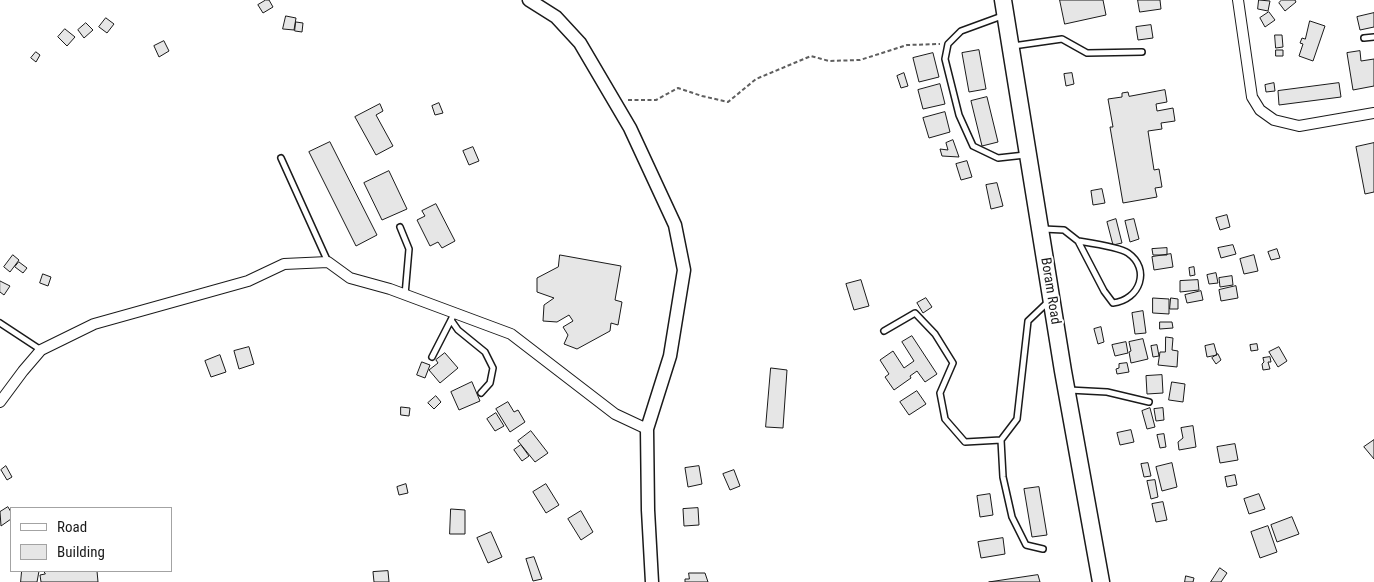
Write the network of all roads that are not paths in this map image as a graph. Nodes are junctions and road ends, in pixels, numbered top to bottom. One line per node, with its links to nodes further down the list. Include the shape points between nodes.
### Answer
1 (529, 0): 26 (street, via 556,17 580,43 630,128 675,225 684,270 670,356)
2 (1238, 0): 8 (street, via 1252,97 1260,110 1274,120 1299,126)
3 (1004, 8): 6 (main road, Boram Road); 9 (lane, via 961,31 948,44 945,59 959,115 974,146 998,158)
4 (1374, 37): 5 (lane)
5 (1364, 38)
6 (1010, 47): 7 (lane, via 1062,39 1087,53); 9 (main road, Boram Road)
7 (1142, 52)
8 (1374, 113)
9 (1028, 155): 12 (main road, Boram Road)
10 (281, 158): 14 (lane)
11 (400, 227): 15 (lane, via 409,249)
12 (1040, 229): 13 (lane, via 1064,230); 16 (main road, Boram Road)
13 (1078, 241): 13 (lane, via 1113,303 1123,302 1137,290 1140,277 1137,262 1126,252)
14 (328, 262): 15 (street, via 350,278); 20 (street, via 284,264 248,281 94,324)
15 (405, 295): 17 (street)
16 (1051, 298): 22 (main road, Boram Road); 27 (lane, via 1028,321 1017,419)
17 (453, 316): 21 (lane); 23 (lane, via 458,330 485,352 493,368 490,383); 26 (street, via 511,334 615,414)
18 (0, 323): 20 (lane)
19 (884, 331): 27 (lane, via 915,313 935,334 953,363 940,393 945,419 966,442)
20 (41, 350): 24 (street, via 22,370)
21 (432, 357)
22 (1066, 390): 25 (lane, via 1107,392); 30 (main road, Boram Road)
23 (481, 393)
24 (0, 402)
25 (1149, 402)
26 (648, 429): 29 (street)
27 (1001, 440): 28 (lane, via 1003,477 1012,518 1026,545)
28 (1042, 549)
29 (652, 582)
30 (1101, 582)

